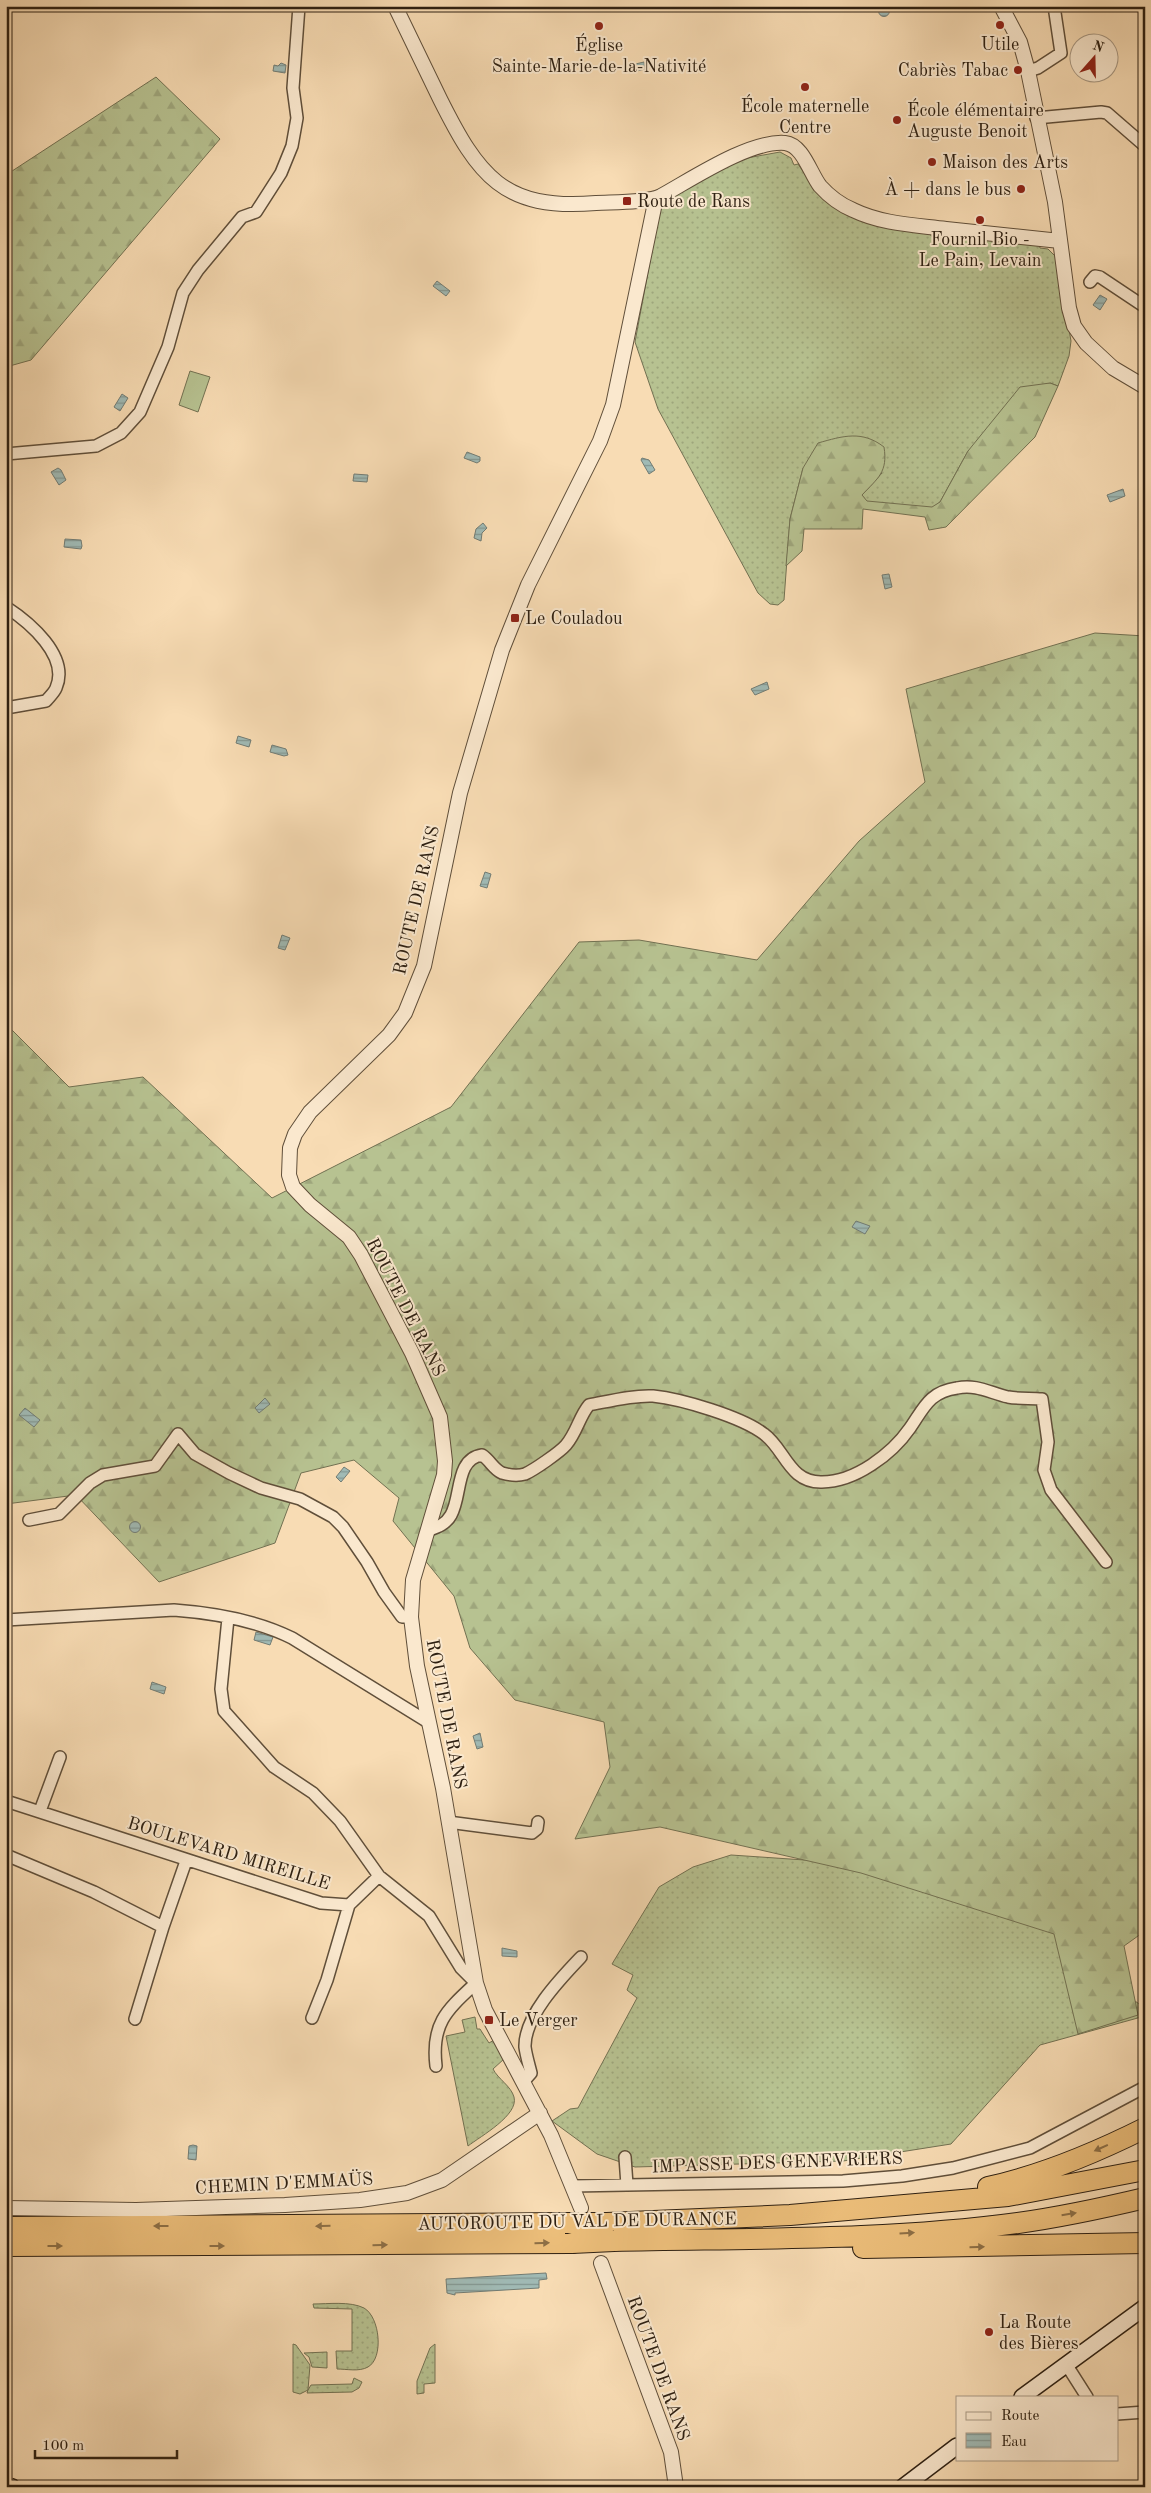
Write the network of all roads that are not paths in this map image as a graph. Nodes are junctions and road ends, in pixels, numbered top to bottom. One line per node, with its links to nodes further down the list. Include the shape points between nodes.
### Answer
1 (299, 6): 13 (street, via 293,88 297,118 292,146 281,173 256,212 242,217 183,293 168,347 140,412 121,433 96,446)
2 (394, 6): 8 (street, via 460,139 487,175 501,186 546,203 586,204)
3 (1001, 6): 5 (street, via 1020,42)
4 (1054, 6): 5 (street, via 1061,52)
5 (1028, 71): 6 (street)
6 (1036, 118): 7 (street, via 1107,113); 9 (street)
7 (1145, 146)
8 (656, 198): 9 (street, via 752,148 783,143 797,148 831,197 869,217 891,223); 17 (street, ROUTE DE RANS, via 613,405 600,441 528,585 502,650 460,793 424,966 405,1013 389,1035 310,1112 290,1148 289,1175 293,1187 349,1237 412,1353 440,1417 445,1461)
9 (1060, 241): 12 (street, via 1074,326 1086,343 1113,368)
10 (1090, 282): 11 (street, via 1095,276 1100,277)
11 (1145, 307)
12 (1145, 387)
13 (6, 454)
14 (6, 607): 15 (street, via 48,645 58,671 56,688 46,701)
15 (6, 708)
16 (29, 1520): 19 (street, via 59,1514 90,1483 103,1475 155,1466 178,1434 196,1454 229,1473 261,1488 300,1499 333,1517 343,1526 402,1617)
17 (429, 1530): 18 (street, via 444,1524 451,1515 468,1462 475,1456 482,1455 502,1472 525,1474 566,1445 581,1414 590,1405 652,1396 730,1416 762,1432 775,1443 793,1472 821,1483 847,1477 866,1468 910,1429 922,1407 938,1394 973,1387 1009,1397 1042,1400 1048,1442 1044,1470 1051,1490); 19 (street, ROUTE DE RANS, via 413,1580)
18 (1106, 1562)
19 (411, 1616): 22 (street, ROUTE DE RANS)
20 (228, 1618): 21 (street, via 174,1610); 22 (street, via 272,1628 292,1638); 30 (street, via 221,1690 224,1711 274,1767 313,1793 340,1821)
21 (6, 1620)
22 (428, 1722): 26 (street, ROUTE DE RANS)
23 (60, 1757): 25 (street)
24 (6, 1801): 25 (street, BOULEVARD MIREILLE)
25 (40, 1811): 29 (street, BOULEVARD MIREILLE)
26 (448, 1822): 27 (street, via 532,1833 538,1829); 34 (street, ROUTE DE RANS)
27 (538, 1822)
28 (6, 1855): 32 (street, via 94,1892)
29 (186, 1861): 31 (street, BOULEVARD MIREILLE, via 321,1903); 32 (street)
30 (379, 1876): 31 (street, BOULEVARD MIREILLE); 34 (street, via 429,1916 461,1968)
31 (349, 1904): 35 (street, via 327,1980)
32 (164, 1927): 36 (street)
33 (581, 1957): 38 (street, via 560,1979 529,2024 525,2047 531,2073)
34 (476, 1983): 37 (street, via 457,2000 441,2022 434,2040); 38 (street, ROUTE DE RANS, via 491,2024)
35 (312, 2018)
36 (135, 2019)
37 (436, 2066)
38 (523, 2082): 40 (street, ROUTE DE RANS)
39 (1145, 2087): 44 (street, IMPASSE DES GENEVRIERS, via 1030,2148 953,2168 843,2181)
40 (540, 2113): 45 (street, ROUTE DE RANS); 47 (street, CHEMIN D'EMMAÜS, via 442,2180 407,2193 285,2205 136,2210)
41 (1145, 2128): 49 (highway, one-way to 49, via 1070,2162 1014,2181 969,2191)
42 (625, 2157): 44 (street)
43 (1145, 2170): 49 (highway, AUTOROUTE DU VAL DE DURANCE, via 1008,2196)
44 (627, 2185): 45 (street, IMPASSE DES GENEVRIERS)
45 (572, 2186): 48 (street, ROUTE DE RANS)
46 (1145, 2198): 51 (highway, AUTOROUTE DU VAL DE DURANCE, one-way to 46, via 861,2236 1036,2220)
47 (6, 2208)
48 (581, 2208)
49 (790, 2215): 51 (highway, AUTOROUTE DU VAL DE DURANCE)
50 (6, 2227): 51 (highway, AUTOROUTE DU VAL DE DURANCE, one-way to 50, bridge, via 565,2223)
51 (610, 2232): 52 (highway, one-way to 52, via 810,2249); 53 (highway, AUTOROUTE DU VAL DE DURANCE, one-way to 51, bridge, via 572,2243)
52 (1145, 2243)
53 (6, 2246)
54 (601, 2264): 64 (street, ROUTE DE RANS, via 671,2452)
55 (1145, 2307): 56 (main road)
56 (1066, 2364): 57 (main road); 58 (street)
57 (1023, 2396)
58 (1086, 2396)
59 (1145, 2412): 60 (street)
60 (1118, 2414)
61 (956, 2447): 65 (main road)
62 (6, 2486): 63 (main road)
63 (12, 2487)
64 (676, 2487)
65 (903, 2487)

